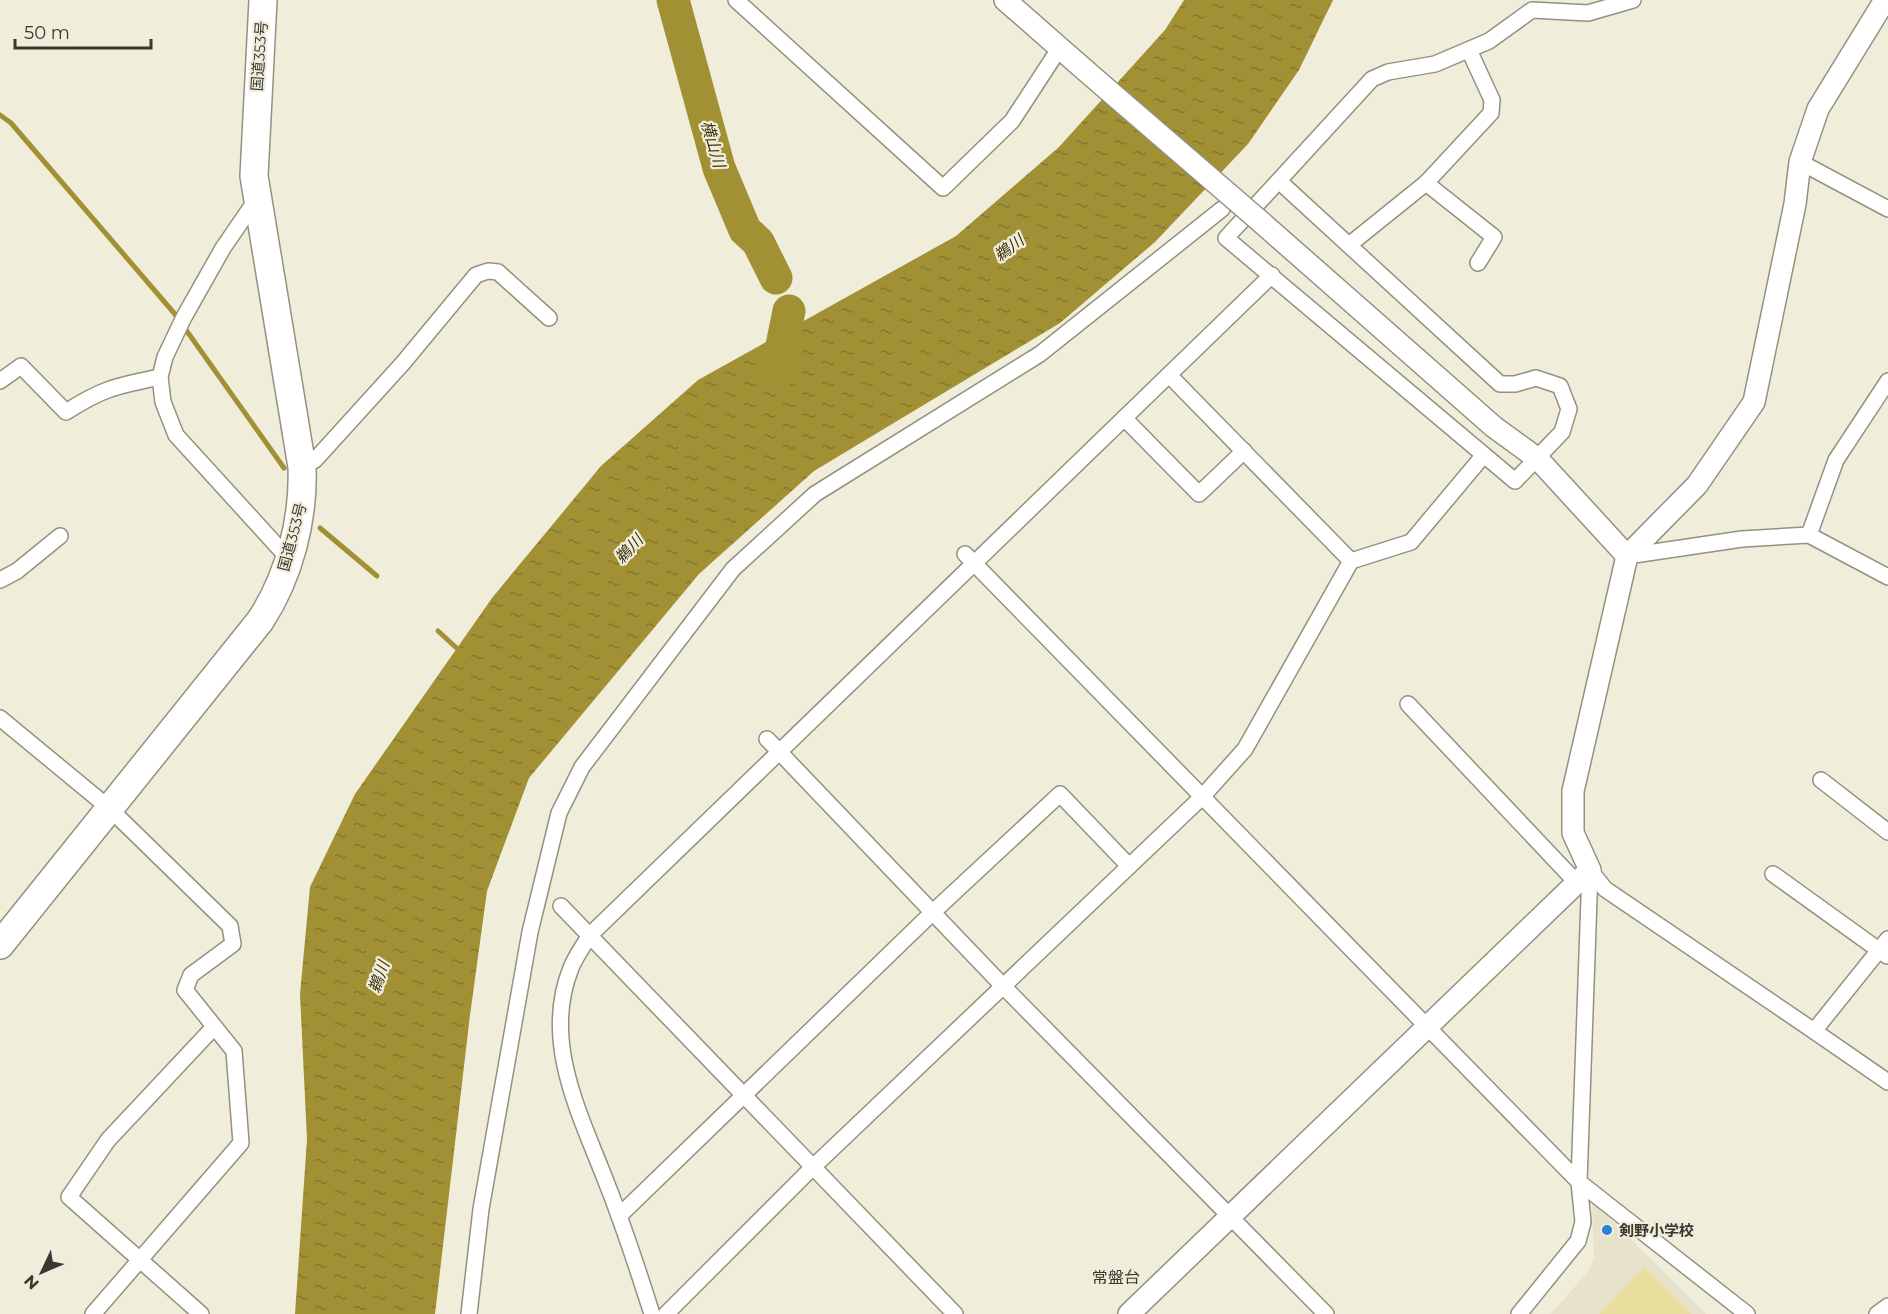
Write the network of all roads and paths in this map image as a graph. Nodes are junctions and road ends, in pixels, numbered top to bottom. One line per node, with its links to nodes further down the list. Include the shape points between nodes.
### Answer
1 (263, 0): 12 (highway, 国道353号, via 253,153)
2 (736, 0): 7 (street, via 943,188 1012,121)
3 (1005, 0): 7 (street)
4 (1633, 0): 6 (street, via 1588,13)
5 (1885, 0): 9 (street, via 1818,110)
6 (1532, 5): 8 (street, via 1489,41)
7 (1059, 49): 26 (street, bridge, via 1494,427)
8 (1469, 50): 10 (street, via 1435,64 1388,72 1372,79); 11 (street, via 1492,100 1491,113)
9 (1800, 162): 14 (street); 30 (street, via 1789,238 1754,402 1697,485)
10 (1280, 182): 15 (street); 17 (street, via 1261,197 1226,238)
11 (1426, 183): 15 (street); 16 (street, via 1494,237)
12 (258, 197): 20 (street, via 223,248 181,323); 27 (highway, 国道353号)
13 (1222, 209): 66 (street, via 1040,354 815,494 733,569 582,766 559,813 531,932 481,1209)
14 (1888, 209)
15 (1349, 245): 26 (street, via 1500,384 1536,378 1560,386 1569,409 1562,432)
16 (1478, 263)
17 (1272, 275): 19 (street); 25 (street)
18 (549, 318): 27 (street, via 498,272 476,275 331,443)
19 (1169, 375): 23 (street); 24 (street)
20 (160, 377): 21 (street, via 96,392 66,412 21,366); 31 (street, via 163,402 176,435)
21 (0, 381)
22 (1888, 381): 29 (street, via 1836,460)
23 (1124, 418): 24 (street, via 1199,494); 32 (street)
24 (1244, 451): 33 (street)
25 (1483, 456): 26 (street, via 1515,481); 33 (street, via 1411,542)
26 (1538, 459): 30 (street)
27 (303, 467): 31 (highway, 国道353号, via 301,512)
28 (60, 536): 35 (street)
29 (1809, 536): 30 (street, via 1742,539); 34 (street)
30 (1627, 556): 46 (street, via 1573,791 1573,833)
31 (288, 558): 42 (highway, 国道353号, via 260,621)
32 (970, 559): 39 (street); 41 (street)
33 (1351, 561): 41 (street, via 1245,749)
34 (1888, 578)
35 (0, 580)
36 (1408, 704): 46 (street)
37 (0, 718): 42 (street)
38 (767, 739): 39 (street)
39 (780, 752): 48 (street); 49 (street)
40 (1821, 780): 43 (street)
41 (1202, 797): 44 (street); 53 (street)
42 (109, 808): 50 (highway, 国道353号); 54 (street, via 230,926 233,944 191,975 185,990)
43 (1888, 832)
44 (1129, 866): 48 (street, via 1060,794); 52 (street)
45 (1773, 874): 51 (street)
46 (1584, 877): 53 (street); 55 (street); 59 (street)
47 (561, 906): 49 (street)
48 (933, 912): 52 (street); 57 (street)
49 (589, 936): 57 (street); 61 (street, via 565,988 560,1041 565,1075)
50 (0, 945)
51 (1885, 949): 55 (street)
52 (1003, 986): 58 (street); 60 (street)
53 (1427, 1025): 59 (street); 60 (street)
54 (214, 1026): 62 (street, via 234,1051 241,1143); 62 (street, via 108,1140 69,1197)
55 (1814, 1031): 56 (street)
56 (1888, 1082)
57 (743, 1096): 58 (street); 61 (street)
58 (812, 1168): 68 (street); 69 (street)
59 (1579, 1182): 72 (street, via 1583,1222 1578,1241); 73 (street)
60 (1232, 1215): 70 (street); 71 (street)
61 (620, 1216): 67 (street)
62 (140, 1260): 64 (street); 65 (street)
63 (1888, 1306): 74 (street)
64 (93, 1314)
65 (201, 1314)
66 (469, 1314)
67 (652, 1314)
68 (666, 1314)
69 (955, 1314)
70 (1129, 1314)
71 (1326, 1314)
72 (1519, 1314)
73 (1747, 1314)
74 (1877, 1314)

